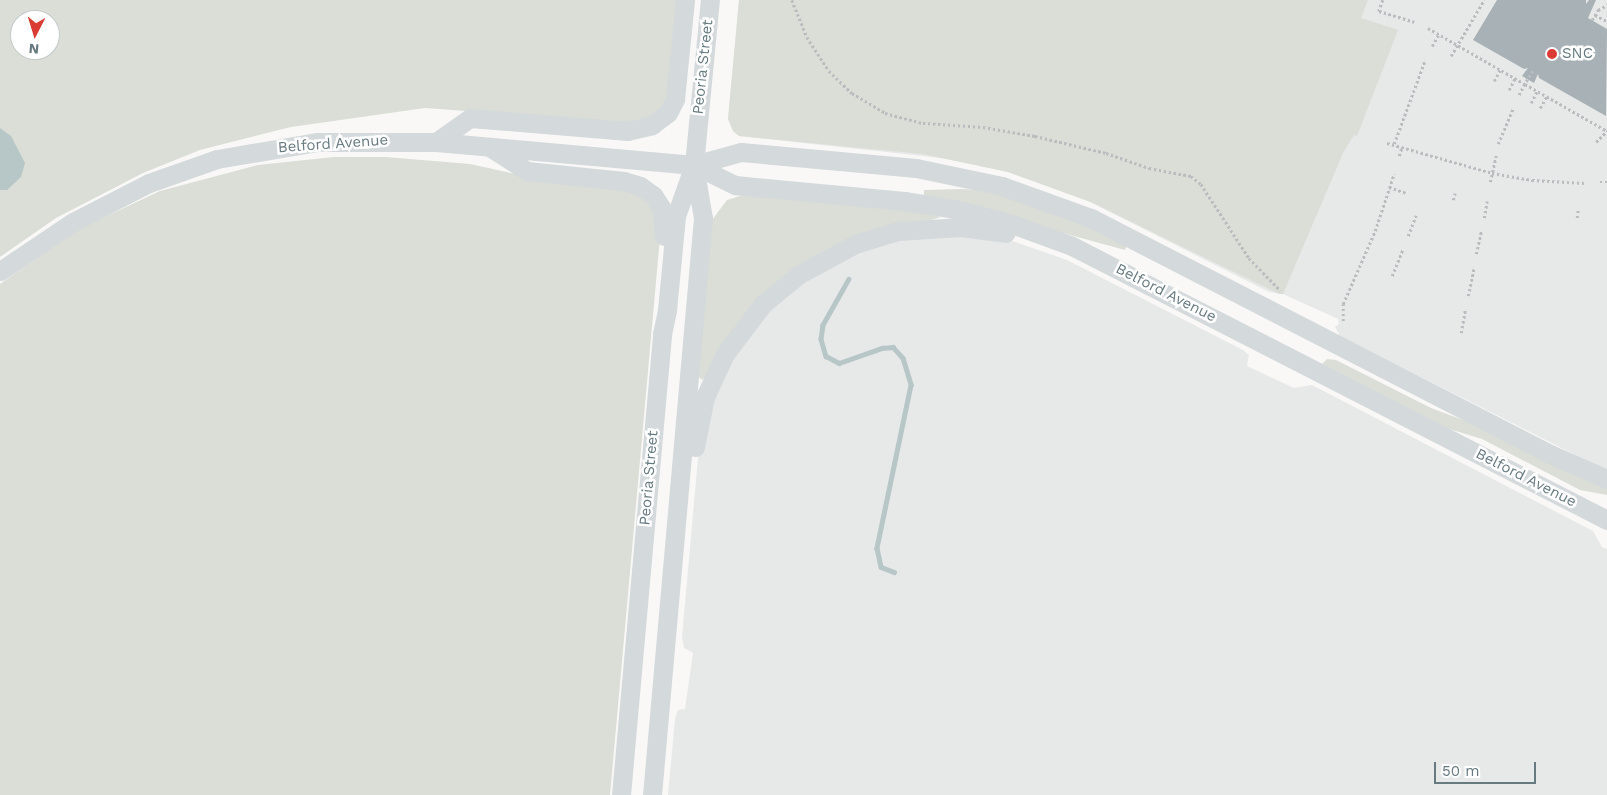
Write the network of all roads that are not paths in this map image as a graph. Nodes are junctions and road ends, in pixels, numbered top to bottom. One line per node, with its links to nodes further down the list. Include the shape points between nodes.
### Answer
1 (685, 0): 3 (main road, via 675,99 668,113 652,125 627,131 470,118)
2 (710, 0): 5 (main road, Peoria Street)
3 (436, 142): 4 (main road, Belford Avenue); 7 (main road, Belford Avenue, via 318,142 217,160 161,179 106,203)
4 (488, 146): 5 (main road, Belford Avenue); 8 (main road, via 527,171 623,181 640,186 653,195 665,219 656,308)
5 (694, 164): 6 (main road, Belford Avenue, via 735,185 926,203 971,212); 8 (main road, Peoria Street, via 676,216); 9 (main road, Belford Avenue, via 741,152 916,168 975,179 1047,200 1120,232 1550,454); 11 (main road, Peoria Street, via 703,218)
6 (1037, 232): 10 (main road, Belford Avenue, via 1090,254); 11 (main road, via 1015,236 944,226 898,232 836,253 774,294 731,344 708,390 696,434 687,524)
7 (0, 270)
8 (662, 334): 12 (main road, Peoria Street)
9 (1607, 479)
10 (1607, 520)
11 (674, 547): 13 (main road, Peoria Street)
12 (621, 795)
13 (652, 795)

